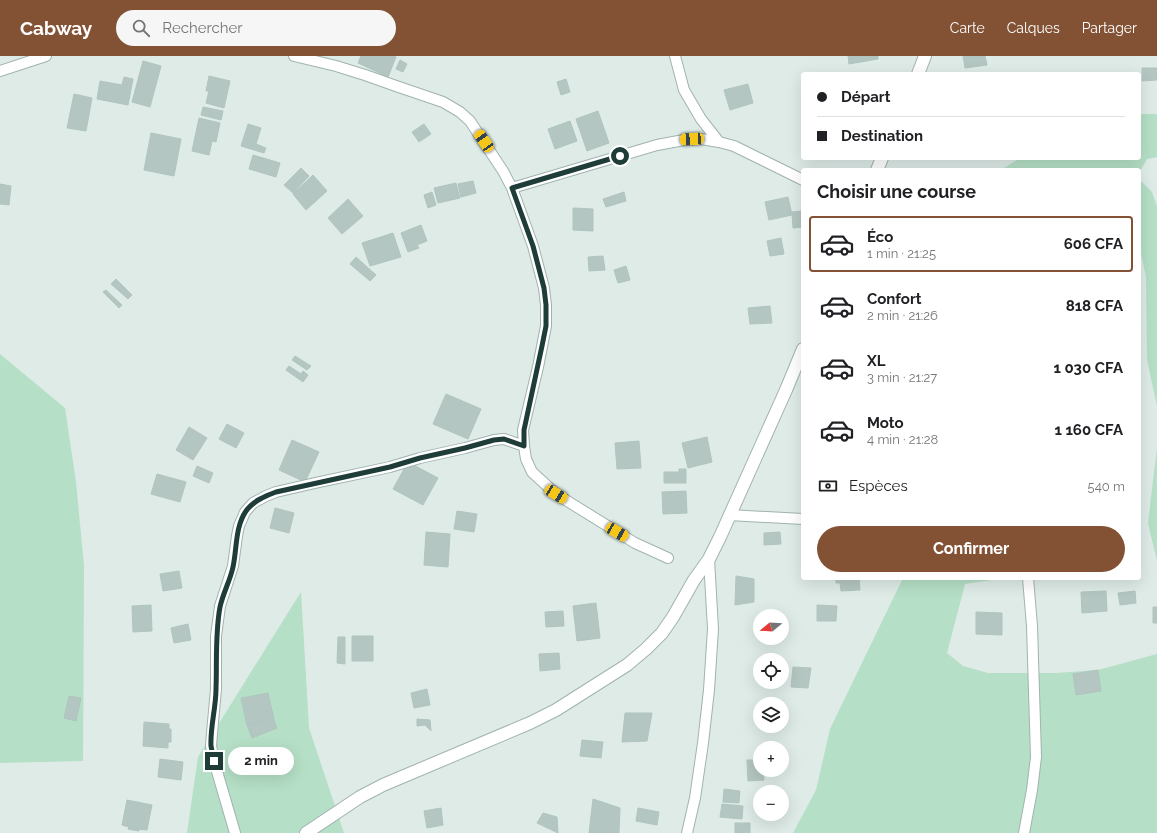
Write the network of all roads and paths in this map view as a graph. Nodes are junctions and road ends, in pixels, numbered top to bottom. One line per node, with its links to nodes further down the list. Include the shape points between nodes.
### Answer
1 (46, 56): 5 (street)
2 (294, 56): 9 (street, via 365,75 443,102 460,112 470,121)
3 (675, 56): 7 (street, via 684,90 701,119)
4 (925, 56): 6 (street)
5 (0, 71)
6 (919, 72)
7 (719, 142): 8 (street, via 739,148); 9 (street, via 701,139 658,145)
8 (801, 179)
9 (512, 188): 11 (street, via 533,246 546,305 546,326 524,430)
10 (801, 354): 12 (street)
11 (524, 446): 14 (street, via 526,460 532,472 556,494 629,539); 17 (street, via 504,439 494,440 383,469 276,492 253,503 245,512 239,526 234,566 220,606 216,636 216,689 211,746)
12 (729, 515): 13 (street); 15 (street)
13 (801, 518)
14 (668, 558)
15 (709, 559): 18 (street, via 662,633 627,666 530,723 383,785); 19 (street, via 713,628 709,690 695,798)
16 (1028, 580): 20 (street, via 1036,757)
17 (235, 833)
18 (306, 833)
19 (687, 833)
20 (1024, 833)

